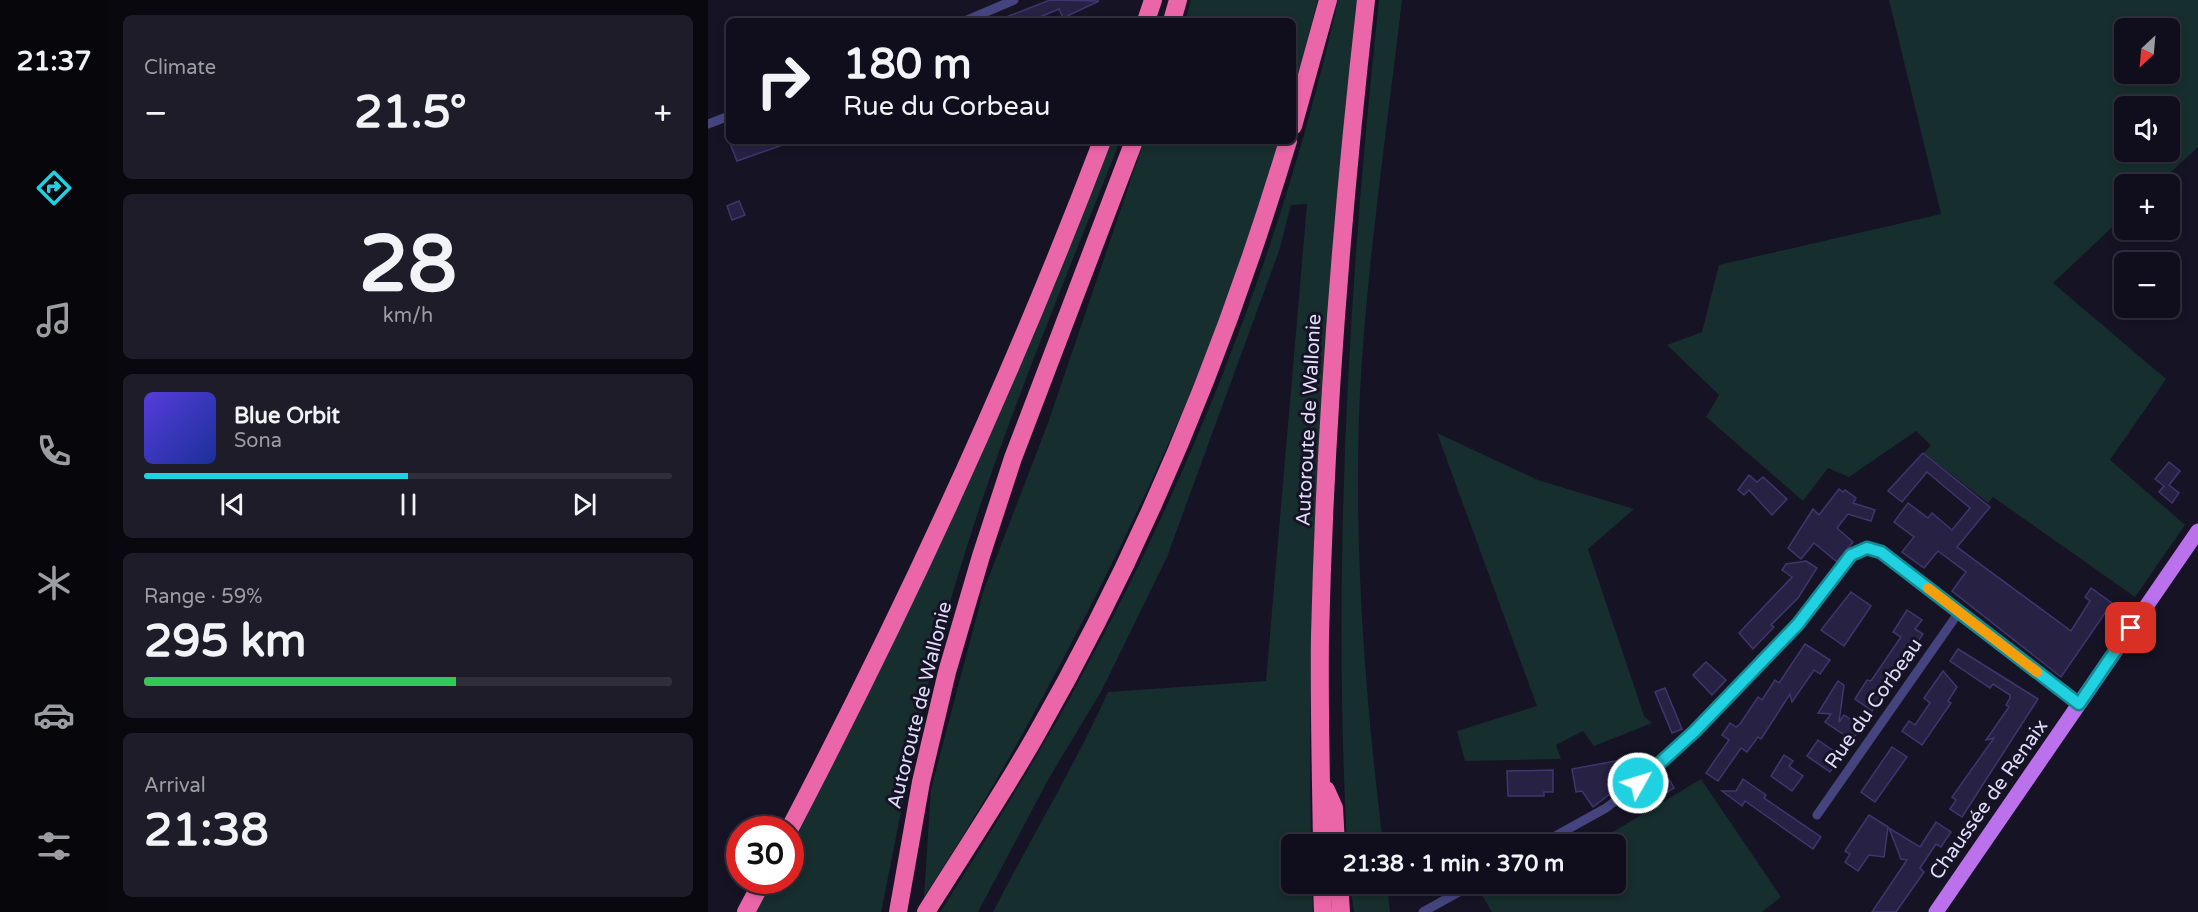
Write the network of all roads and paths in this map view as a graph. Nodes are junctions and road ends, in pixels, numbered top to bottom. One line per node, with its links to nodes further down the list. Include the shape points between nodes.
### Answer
1 (1014, 0): 6 (street)
2 (1153, 0): 7 (highway)
3 (1178, 0): 8 (highway)
4 (1328, 0): 9 (highway)
5 (1366, 0): 18 (highway, Autoroute de Wallonie, via 1336,308 1320,637)
6 (971, 18)
7 (1147, 18)
8 (1173, 18)
9 (1296, 115)
10 (726, 117): 11 (street)
11 (708, 124)
12 (1100, 144): 20 (highway, via 1054,264 991,410 883,644)
13 (1133, 144): 28 (highway, Autoroute de Wallonie, via 1013,458 981,556 921,782)
14 (1287, 144): 30 (highway, via 1217,355 1127,560 1036,734)
15 (2198, 531): 17 (main road, Chaussée de Renaix)
16 (1959, 612): 17 (street); 19 (street, Rue du Corbeau); 23 (street, via 1881,552 1867,548 1851,555 1798,624 1655,770 1606,808)
17 (2079, 704): 34 (main road, Chaussée de Renaix)
18 (1321, 777): 21 (highway, Autoroute de Wallonie); 22 (highway, via 1334,808)
19 (1817, 815)
20 (796, 816)
21 (1322, 834)
22 (1335, 834)
23 (1559, 834)
24 (756, 894): 29 (highway)
25 (1322, 894): 31 (highway)
26 (1340, 894): 32 (highway)
27 (1455, 894): 33 (street)
28 (898, 910)
29 (746, 912)
30 (926, 912)
31 (1323, 912)
32 (1341, 912)
33 (1423, 912)
34 (1936, 912)

